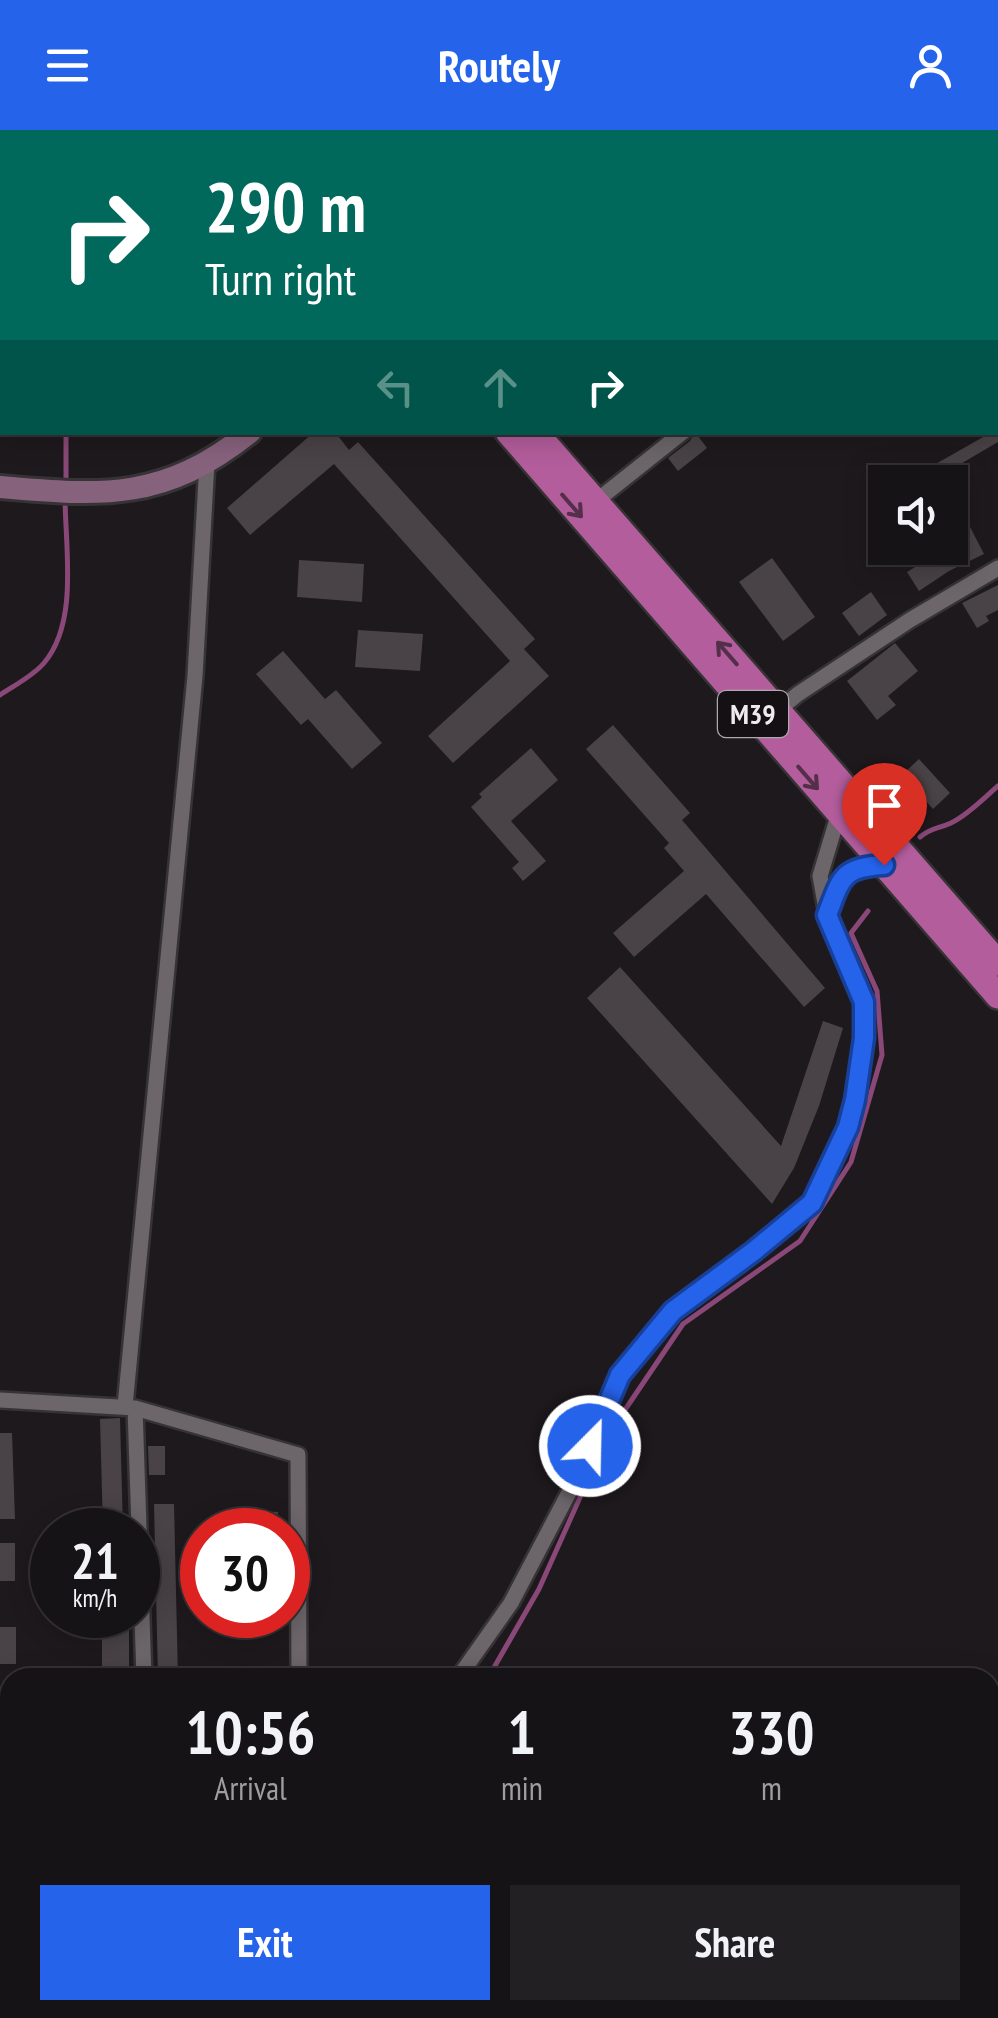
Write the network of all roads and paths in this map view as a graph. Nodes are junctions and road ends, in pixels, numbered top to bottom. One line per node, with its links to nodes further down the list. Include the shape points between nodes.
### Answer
1 (246, 435): 5 (main road)
2 (511, 435): 8 (highway, M39, one-way to 8)
3 (538, 435): 7 (highway, M39)
4 (679, 435): 7 (street)
5 (207, 462): 6 (main road, via 128,491); 17 (street, via 195,676)
6 (0, 487)
7 (595, 502): 8 (highway, M39)
8 (621, 547): 10 (highway, M39, one-way to 8); 11 (highway, M39, one-way to 11)
9 (998, 568): 10 (street)
10 (777, 711): 14 (highway, M39)
11 (839, 814): 12 (highway, M39); 13 (street, via 820,876)
12 (884, 865): 13 (street, via 861,866 842,879); 15 (highway, M39)
13 (827, 915): 20 (street, via 864,1002 864,1038 848,1127 812,1203 673,1311 620,1375 512,1602)
14 (998, 963)
15 (998, 996)
16 (0, 1400): 17 (street)
17 (130, 1407): 18 (street); 19 (street, via 298,1455)
18 (143, 1668)
19 (299, 1668)
20 (465, 1668)

